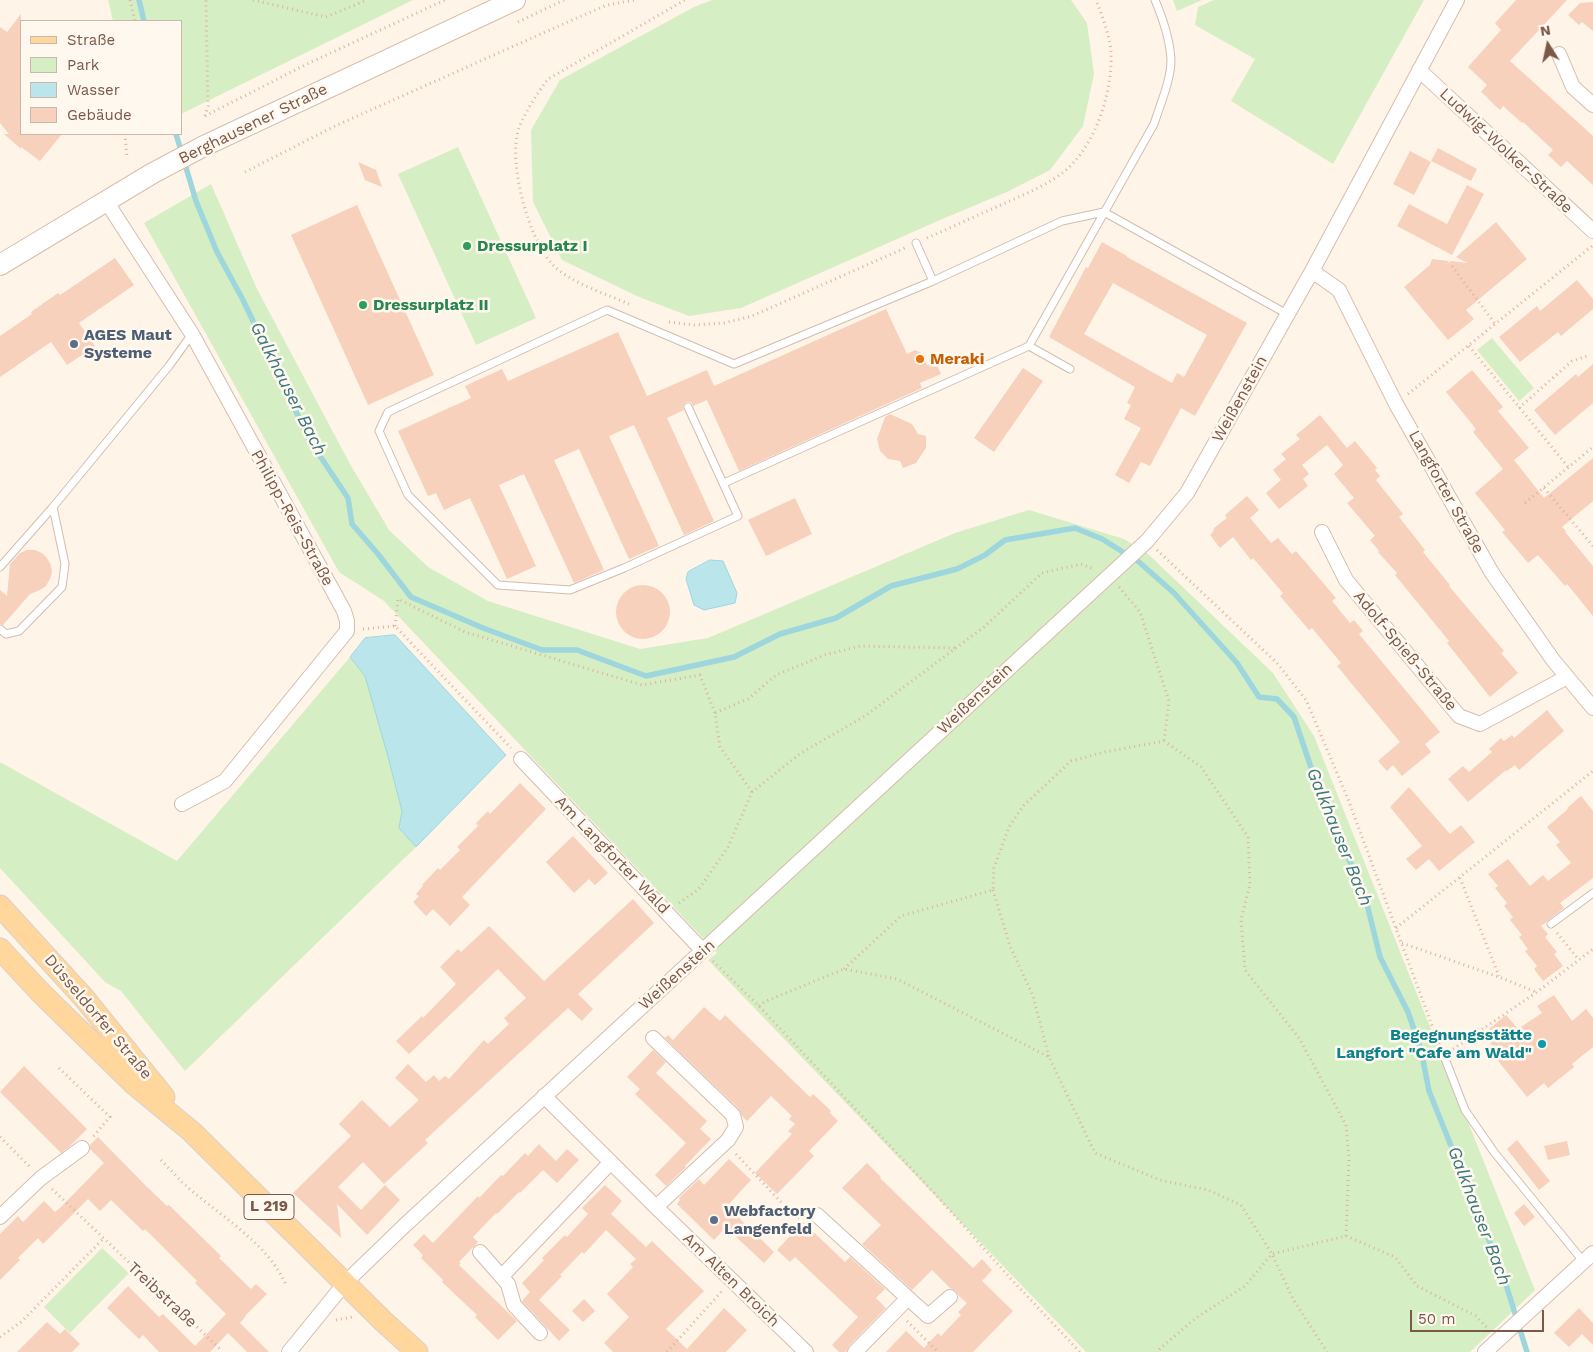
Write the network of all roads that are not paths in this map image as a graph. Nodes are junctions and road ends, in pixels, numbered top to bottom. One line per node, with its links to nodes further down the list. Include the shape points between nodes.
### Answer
1 (515, 0): 7 (main road, Berghausener Straße, via 204,146)
2 (1155, 0): 8 (lane, via 1167,30 1171,61 1166,90 1154,124)
3 (1456, 0): 5 (street, Weißenstein)
4 (1559, 54): 6 (street, via 1574,87)
5 (1419, 70): 9 (street, Ludwig-Wolker-Straße); 12 (street, Weißenstein)
6 (1593, 105)
7 (106, 201): 11 (main road, Berghausener Straße); 15 (street, Philipp-Reis-Straße)
8 (1104, 212): 13 (lane, via 1062,221); 14 (lane); 16 (lane)
9 (1593, 231)
10 (916, 243): 13 (lane)
11 (0, 265)
12 (1312, 270): 14 (street, Weißenstein); 24 (street, Langforter Straße, via 1339,290 1396,404 1492,573)
13 (933, 281): 19 (lane, via 734,364 607,310 388,412 379,432 408,495 498,585 570,590 624,568 738,516)
14 (1287, 314): 32 (street, Weißenstein, via 1187,493 1147,541)
15 (192, 334): 20 (lane); 27 (street, Philipp-Reis-Straße, via 344,612 347,630 225,781)
16 (1029, 346): 17 (lane); 19 (lane)
17 (1070, 369)
18 (688, 406): 19 (lane)
19 (724, 484)
20 (53, 507): 22 (lane); 23 (lane, via 65,564 62,587 19,631 6,634)
21 (1322, 532): 24 (street, Adolf-Spieß-Straße, via 1346,580 1459,716 1480,724)
22 (0, 567)
23 (0, 629)
24 (1567, 677): 25 (street, Langforter Straße)
25 (1593, 708)
26 (520, 759): 32 (street, Am Langforter Wald)
27 (182, 804)
28 (1593, 893): 30 (lane)
29 (0, 906): 36 (main road, Düsseldorfer Straße / L 219, via 84,998)
30 (1550, 924)
31 (0, 949): 36 (main road, Düsseldorfer Straße / L 219, via 135,1085)
32 (703, 951): 35 (street, Weißenstein)
33 (653, 1038): 39 (street, via 733,1115 736,1127 728,1140)
34 (1444, 1056): 43 (lane, via 1465,1110 1494,1152)
35 (544, 1096): 38 (street, Am Alten Broich); 45 (street, Weißenstein)
36 (192, 1132): 45 (main road, Düsseldorfer Straße / L 219)
37 (82, 1148): 41 (street, via 41,1178)
38 (611, 1162): 39 (street, Am Alten Broich); 44 (street)
39 (656, 1208): 51 (street, Am Alten Broich)
40 (817, 1215): 47 (street)
41 (0, 1217)
42 (480, 1252): 44 (street)
43 (1588, 1257): 53 (street)
44 (502, 1276): 48 (street, via 514,1305)
45 (345, 1283): 49 (street); 50 (main road, Düsseldorfer Straße / L 219)
46 (950, 1297): 47 (street, via 928,1316)
47 (908, 1298): 52 (street)
48 (540, 1333)
49 (289, 1352)
50 (417, 1352)
51 (806, 1352)
52 (855, 1352)
53 (1485, 1352)

